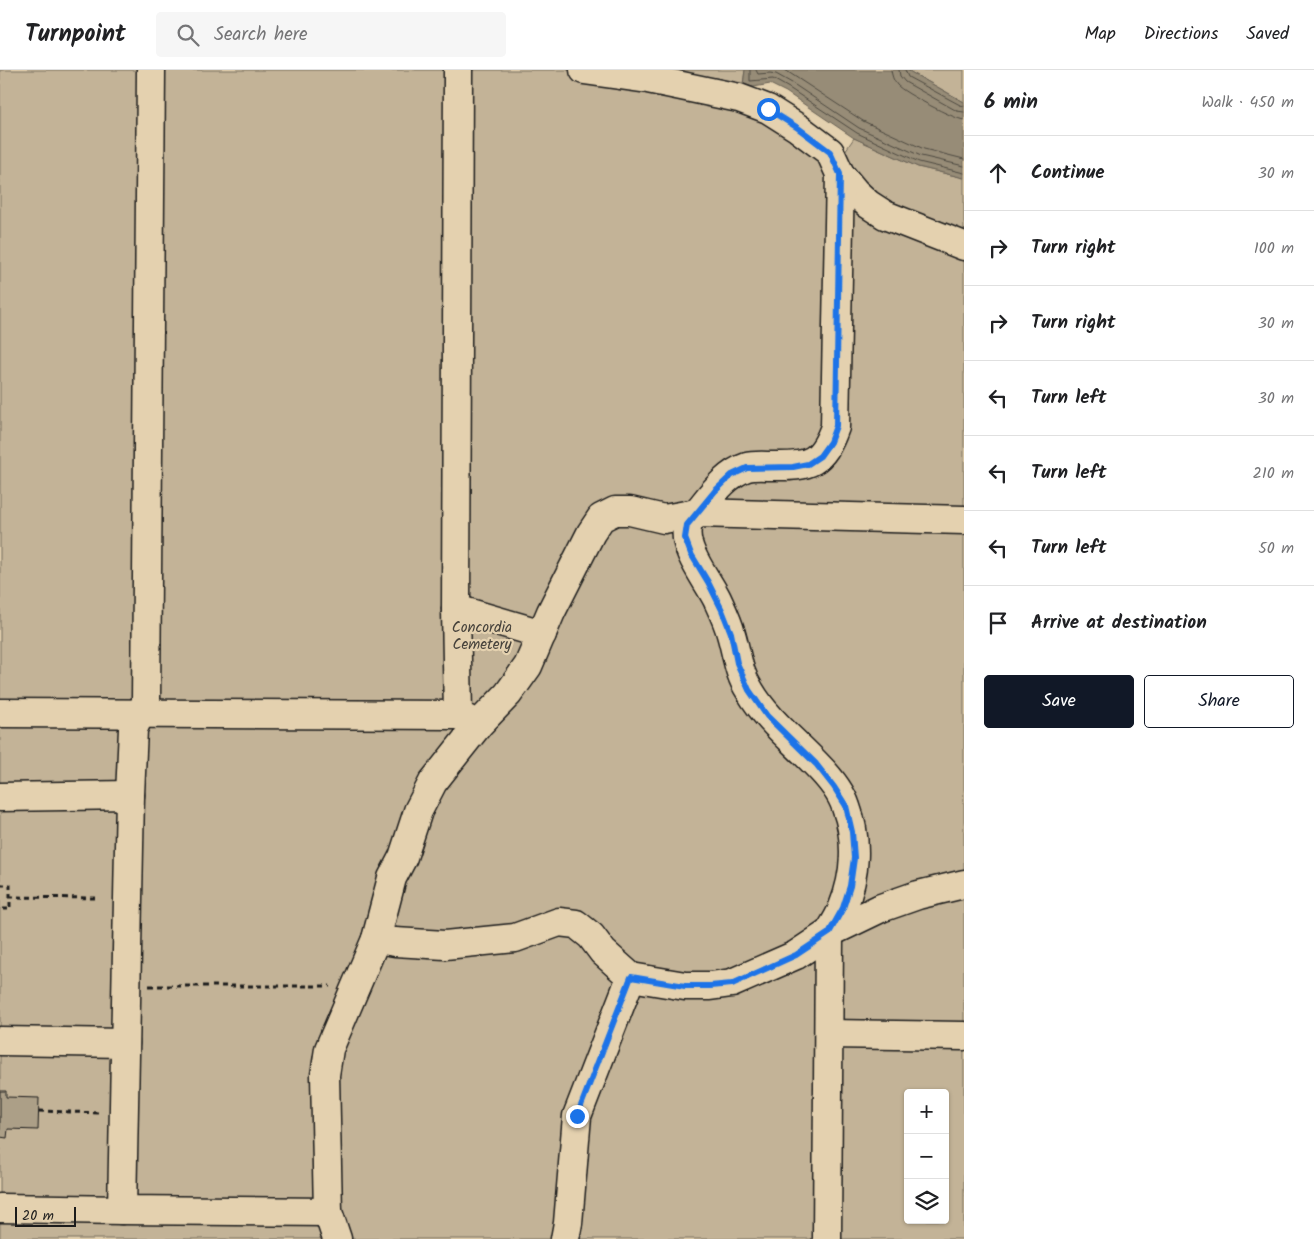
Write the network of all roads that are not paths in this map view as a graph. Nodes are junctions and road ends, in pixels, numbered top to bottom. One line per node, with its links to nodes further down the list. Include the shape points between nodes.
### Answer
1 (152, 70): 11 (lane, via 146,702)
2 (458, 70): 8 (lane)
3 (584, 70): 4 (lane, via 648,79 738,98 768,109 830,152)
4 (840, 174): 5 (lane, via 868,204 885,215); 6 (lane, via 836,426 830,442 820,456 808,464 747,468 732,475)
5 (964, 246)
6 (697, 513): 7 (lane); 9 (lane, via 664,519 615,511 601,518 590,533); 16 (lane, via 687,525 685,538 722,610 737,663 749,690 767,716 816,764 846,806 854,858 846,900)
7 (964, 520)
8 (456, 608): 9 (lane); 12 (lane)
9 (542, 634): 12 (lane, via 528,666 508,694)
10 (0, 713): 11 (lane)
11 (141, 713): 12 (lane); 13 (lane, via 134,729)
12 (468, 720): 17 (lane, via 418,811 409,843 392,878)
13 (130, 795): 14 (lane); 22 (lane)
14 (0, 797)
15 (964, 884): 16 (lane, via 880,908)
16 (829, 933): 18 (lane, via 796,955 732,984 685,986); 19 (lane)
17 (376, 939): 18 (lane, via 445,945 515,938 560,922 576,924); 25 (lane, via 329,1049 325,1076)
18 (631, 977): 27 (lane, via 577,1116)
19 (829, 1034): 20 (lane); 28 (lane)
20 (964, 1036)
21 (0, 1041): 22 (lane)
22 (125, 1043): 24 (lane)
23 (0, 1208): 24 (lane)
24 (122, 1210): 25 (lane)
25 (328, 1212): 26 (lane)
26 (337, 1239)
27 (564, 1239)
28 (827, 1239)

